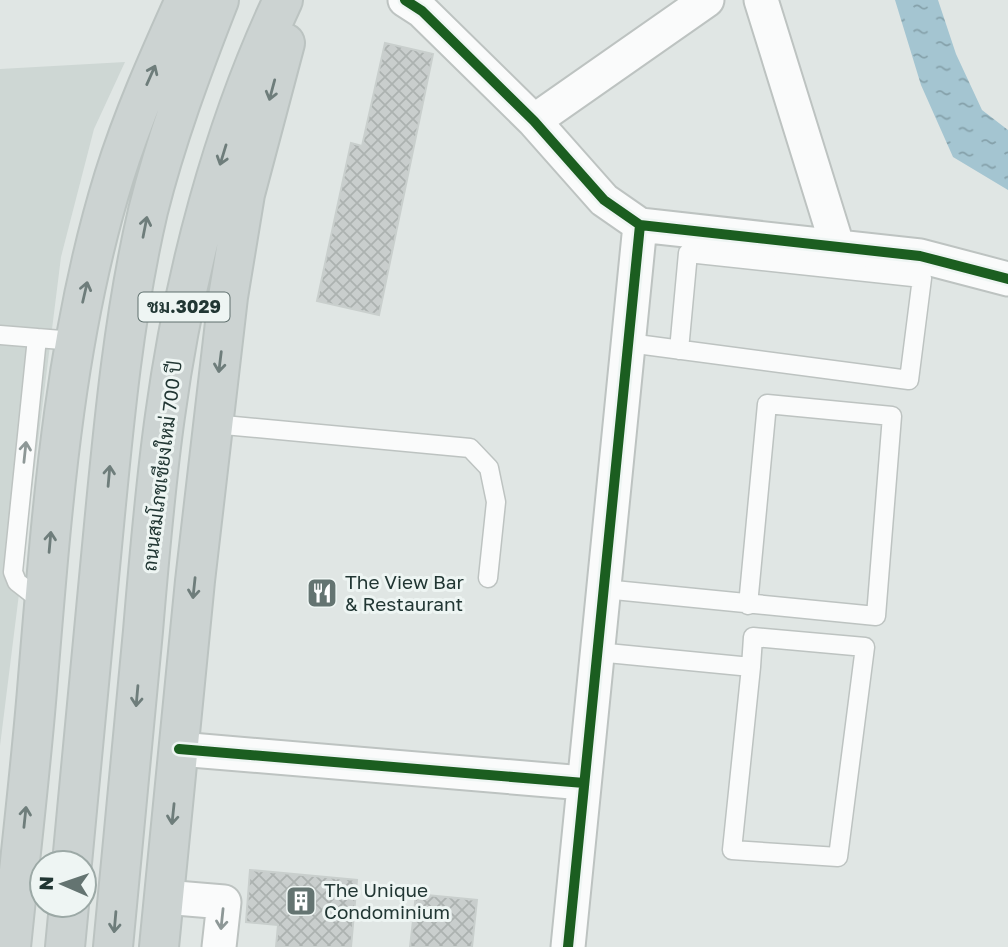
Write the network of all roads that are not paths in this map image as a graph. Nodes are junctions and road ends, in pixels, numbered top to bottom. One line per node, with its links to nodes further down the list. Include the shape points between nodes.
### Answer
1 (185, 0): 14 (main road, one-way to 1, via 114,178 141,99)
2 (219, 0): 26 (main road, ชม.3029, one-way to 2, via 118,383 131,300 166,149)
3 (283, 0): 31 (main road, ถนนสมโภชเชียงใหม่ 700 ปี / ชม.3029, one-way to 31, via 244,89 216,178 187,294 165,413)
4 (292, 0): 17 (main road, one-way to 17, via 246,194)
5 (405, 0): 8 (street, via 422,11)
6 (707, 0): 8 (street)
7 (761, 0): 10 (street)
8 (534, 121): 9 (street, via 604,200)
9 (640, 225): 10 (street); 15 (street)
10 (836, 245): 11 (street, via 920,256)
11 (1008, 279)
12 (0, 335): 13 (lane)
13 (37, 338): 14 (lane); 20 (lane, one-way to 13, via 17,582 13,572)
14 (75, 341): 20 (main road, one-way to 14)
15 (629, 343): 16 (lane); 19 (street)
16 (679, 349): 16 (lane, via 909,380 922,278 688,253)
17 (213, 424): 18 (lane, via 470,449 489,468 496,502); 24 (main road, one-way to 24)
18 (488, 578)
19 (604, 589): 21 (lane); 22 (street)
20 (44, 604): 29 (main road, one-way to 20)
21 (748, 605): 21 (lane, via 876,616 892,416 767,404)
22 (597, 652): 23 (lane); 25 (street)
23 (751, 667): 23 (lane, via 753,637 864,647 838,857 732,850)
24 (179, 749): 25 (street); 27 (main road, one-way to 27)
25 (584, 783): 34 (street)
26 (73, 849)
27 (164, 897): 32 (main road); 33 (street, one-way to 33, via 224,902)
28 (68, 919): 30 (main road)
29 (11, 947)
30 (65, 947)
31 (113, 947)
32 (159, 947)
33 (219, 947)
34 (568, 947)

